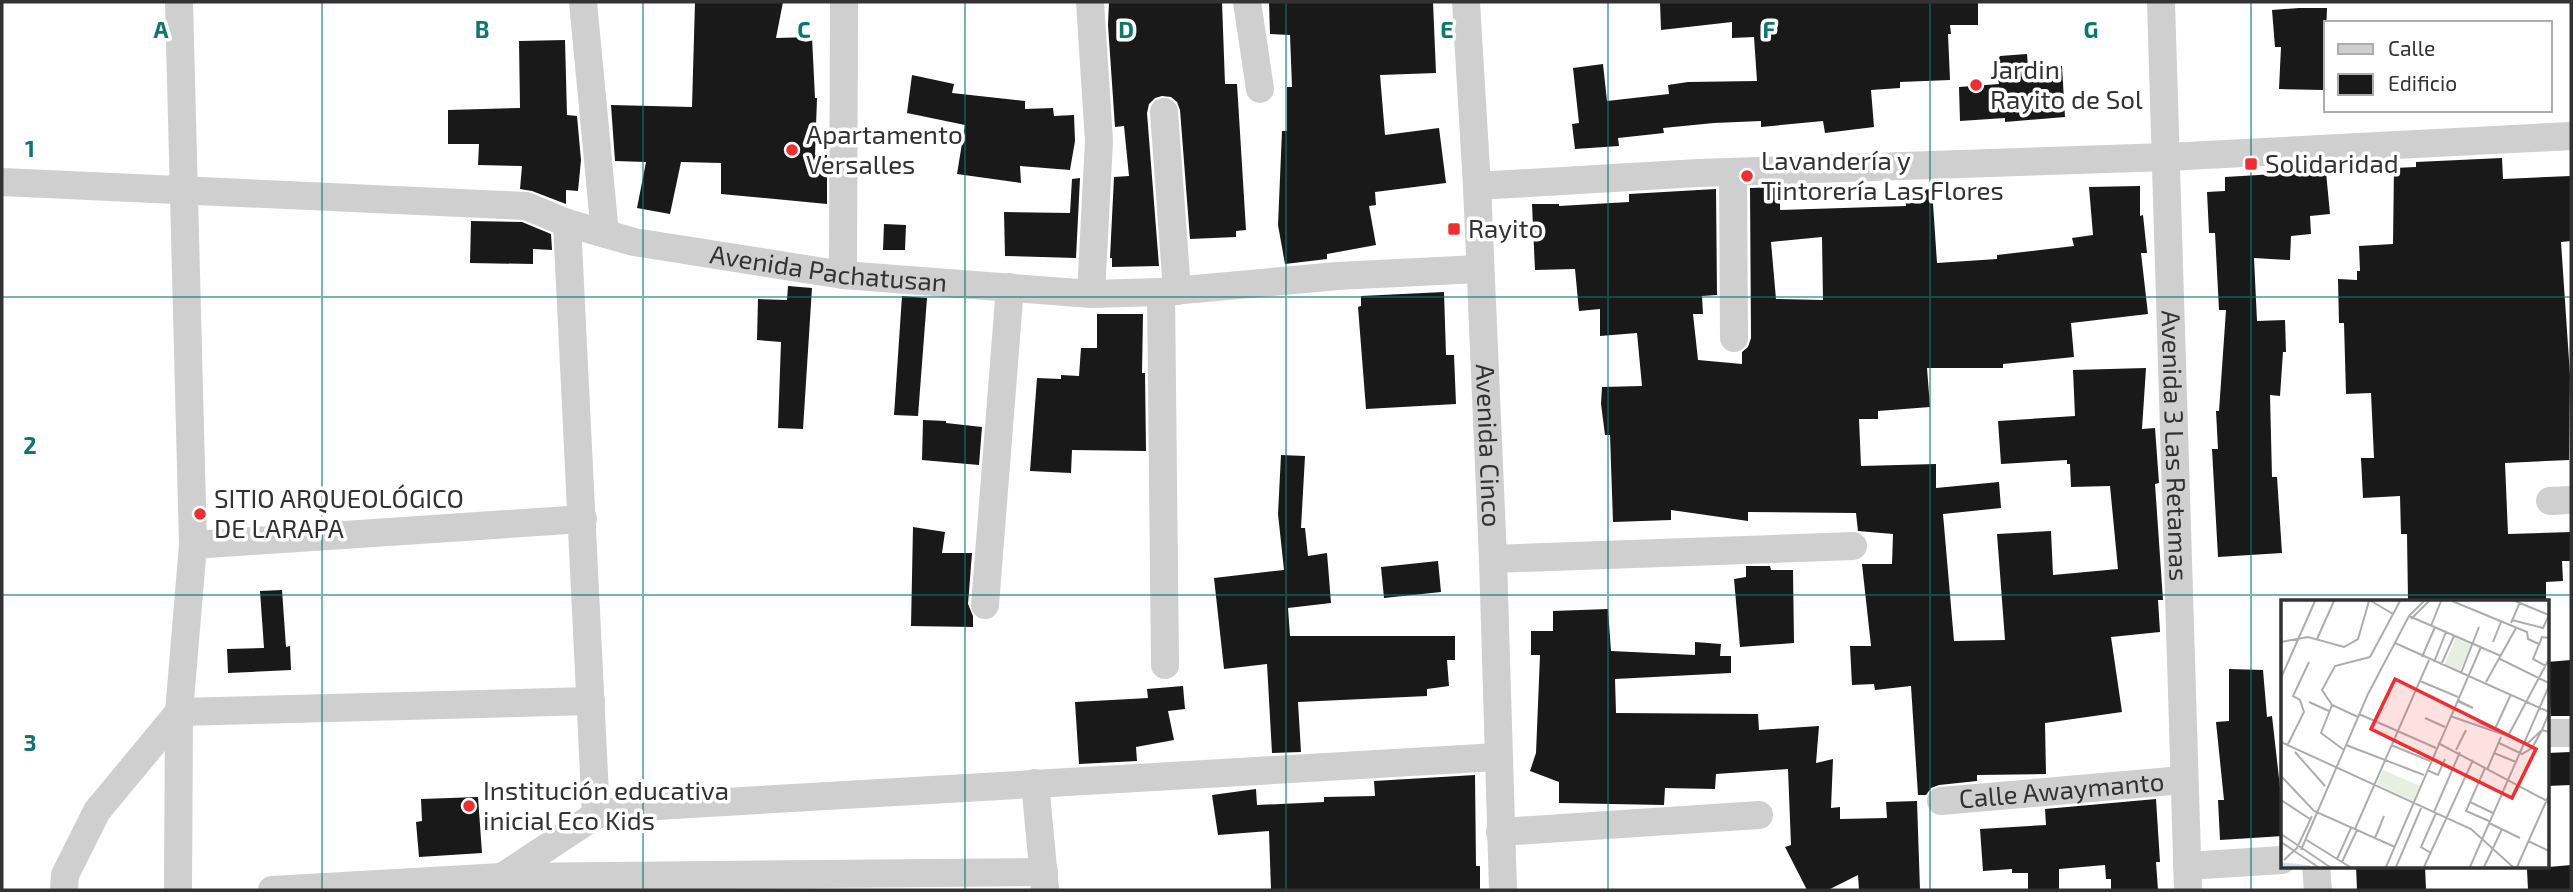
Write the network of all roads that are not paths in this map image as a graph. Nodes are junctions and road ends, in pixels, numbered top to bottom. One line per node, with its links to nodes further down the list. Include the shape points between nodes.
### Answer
1 (179, 2): 15 (street)
2 (583, 2): 17 (street)
3 (845, 2): 19 (street)
4 (1090, 2): 22 (street, via 1099,141)
5 (1247, 2): 8 (street)
6 (1466, 2): 14 (street, Avenida Cinco)
7 (2161, 2): 11 (street, Avenida 3 Las Retamas)
8 (1260, 89)
9 (1164, 111): 21 (street)
10 (2571, 136): 11 (street)
11 (2167, 157): 12 (street); 35 (street, Avenida 3 Las Retamas)
12 (1733, 172): 14 (street); 23 (street)
13 (2, 182): 15 (street, Avenida Pachatusan)
14 (1477, 186): 18 (street, Avenida Cinco)
15 (183, 189): 16 (street, Avenida Pachatusan, via 526,206); 25 (street)
16 (566, 223): 17 (street, Avenida Pachatusan); 24 (street)
17 (605, 234): 19 (street, Avenida Pachatusan)
18 (1479, 269): 21 (street, Avenida Pachatusan); 27 (street, Avenida Cinco)
19 (843, 275): 20 (street, Avenida Pachatusan)
20 (1010, 287): 22 (street, Avenida Pachatusan); 28 (street)
21 (1169, 292): 22 (street, Avenida Pachatusan); 29 (street)
22 (1091, 294)
23 (1734, 338)
24 (583, 519): 25 (street); 30 (street)
25 (193, 545): 31 (street)
26 (1853, 546): 27 (street)
27 (1493, 559): 34 (street, Avenida Cinco)
28 (985, 605)
29 (1165, 665)
30 (591, 701): 31 (street); 38 (street)
31 (179, 712): 47 (street, via 97,811 65,875); 48 (street)
32 (2548, 733): 33 (street)
33 (2571, 733)
34 (1497, 757): 36 (street); 40 (street, Avenida Cinco)
35 (2183, 780): 37 (street, Calle Awaymanto); 43 (street, Avenida 3 Las Retamas)
36 (1035, 783): 38 (street, via 639,807); 44 (street)
37 (1941, 801)
38 (596, 815): 46 (street)
39 (1759, 815): 40 (street)
40 (1500, 832): 50 (street, Avenida Cinco)
41 (2281, 859): 43 (street)
42 (2316, 868): 51 (street)
43 (2188, 878)
44 (1045, 881): 45 (street)
45 (745, 883): 46 (street)
46 (502, 884): 49 (street)
47 (64, 890)
48 (178, 890)
49 (272, 890)
50 (1503, 890)
51 (2318, 890)

